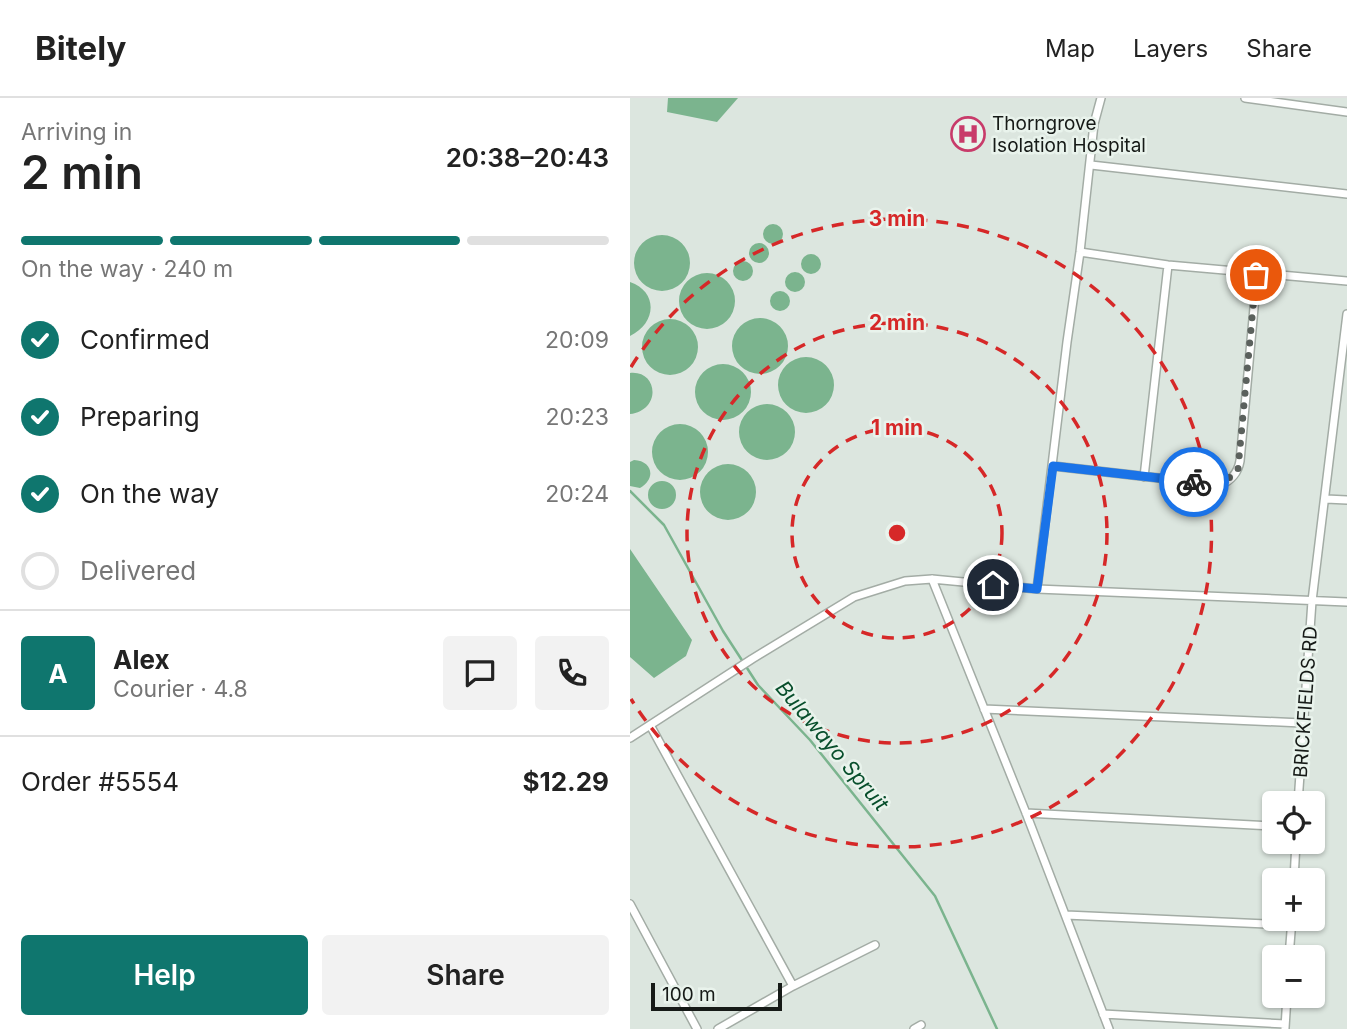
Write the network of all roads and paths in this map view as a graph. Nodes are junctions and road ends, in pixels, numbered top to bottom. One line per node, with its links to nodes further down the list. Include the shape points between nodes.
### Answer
1 (1101, 98): 4 (street)
2 (1245, 98): 3 (street)
3 (1347, 112)
4 (1091, 165): 5 (street); 6 (street)
5 (1347, 194)
6 (1080, 252): 7 (street); 12 (street)
7 (1168, 265): 8 (street); 13 (street)
8 (1256, 275): 9 (street); 13 (street, via 1238,469 1220,485)
9 (1347, 281)
10 (1347, 314): 11 (street, BRICKFIELDS RD)
11 (1344, 362): 14 (street, BRICKFIELDS RD)
12 (1053, 466): 13 (street); 17 (street)
13 (1144, 477)
14 (1326, 499): 15 (street); 18 (street, BRICKFIELDS RD)
15 (1347, 500)
16 (932, 579): 17 (street); 20 (street); 22 (street, via 905,581 854,597)
17 (1037, 589): 18 (street)
18 (1312, 601): 19 (street); 21 (street, BRICKFIELDS RD)
19 (1347, 602)
20 (984, 709): 21 (street); 25 (street)
21 (1302, 723): 24 (street, BRICKFIELDS RD)
22 (650, 725): 23 (street); 32 (street)
23 (630, 738)
24 (1299, 791)
25 (1026, 813): 26 (street); 28 (street)
26 (1262, 825)
27 (630, 904): 29 (street)
28 (1066, 915): 30 (street); 34 (street)
29 (633, 916): 36 (street)
30 (1262, 921)
31 (875, 945): 32 (street)
32 (793, 986): 37 (street)
33 (1286, 1008): 35 (street)
34 (1103, 1014): 35 (street); 38 (street)
35 (1285, 1027)
36 (697, 1029)
37 (718, 1029)
38 (1109, 1029)

